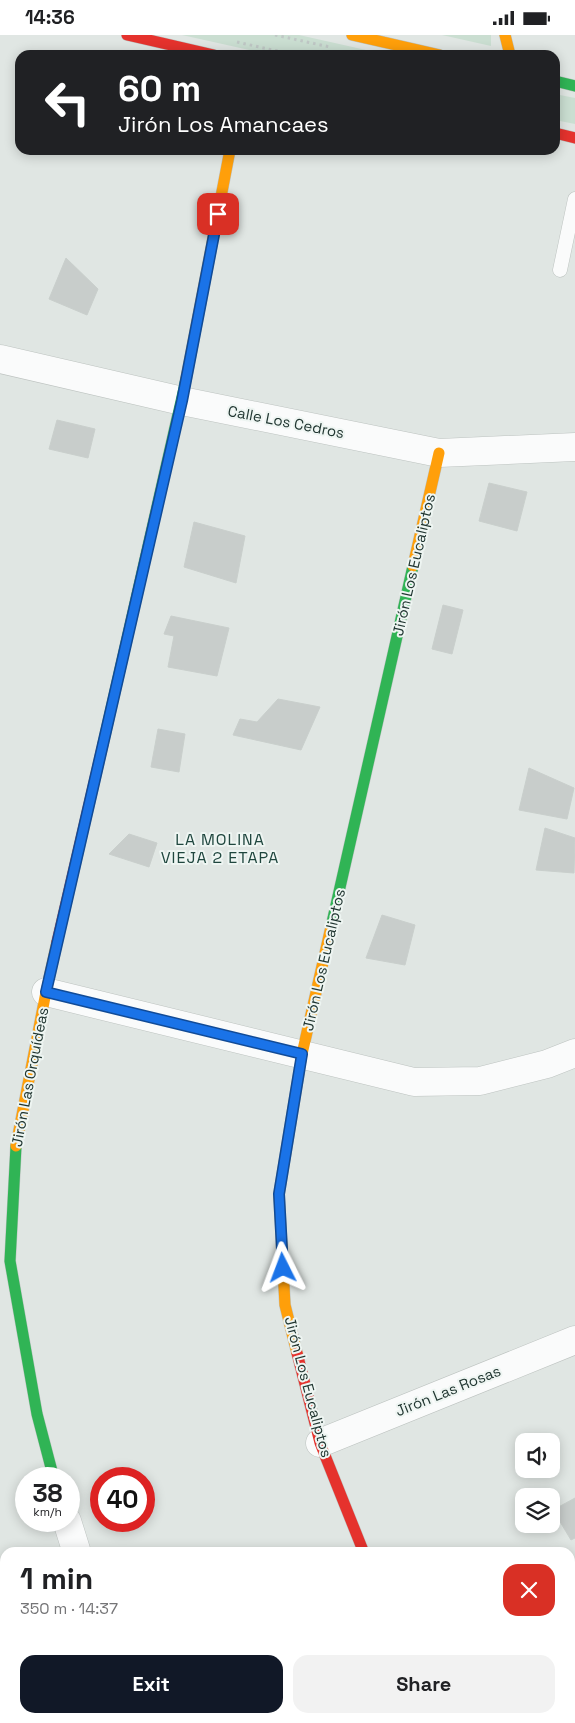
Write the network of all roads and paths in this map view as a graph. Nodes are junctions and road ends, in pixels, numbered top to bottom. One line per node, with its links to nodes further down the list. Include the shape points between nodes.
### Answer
1 (126, 35): 7 (street)
2 (275, 35): 6 (path)
3 (352, 35): 9 (street)
4 (505, 35): 10 (street)
5 (234, 41): 8 (path)
6 (338, 49)
7 (192, 50)
8 (273, 50)
9 (397, 50)
10 (509, 50)
11 (560, 82): 12 (street)
12 (575, 86)
13 (560, 134): 14 (street)
14 (575, 138)
15 (229, 155): 19 (street, Jirón Las Orquídeas)
16 (575, 199): 17 (lane)
17 (560, 270)
18 (0, 359): 19 (street, Calle Los Cedros)
19 (182, 401): 21 (street, Calle Los Cedros); 22 (street, Jirón Las Orquídeas)
20 (575, 447): 21 (street, Calle Los Cedros)
21 (439, 453): 24 (street, Jirón Los Eucaliptos)
22 (46, 992): 24 (street); 25 (street, Jirón Las Orquídeas)
23 (575, 1053): 24 (street, via 547,1065 480,1081 414,1082)
24 (302, 1054): 27 (street, Jirón Los Eucaliptos, via 279,1194 285,1305)
25 (8, 1142): 28 (street, Jirón Las Orquídeas, via 10,1261 37,1414)
26 (575, 1340): 27 (street, Jirón Las Rosas)
27 (320, 1443): 31 (street, Jirón Los Eucaliptos)
28 (51, 1467)
29 (70, 1532): 30 (street)
30 (75, 1547)
31 (362, 1547)

